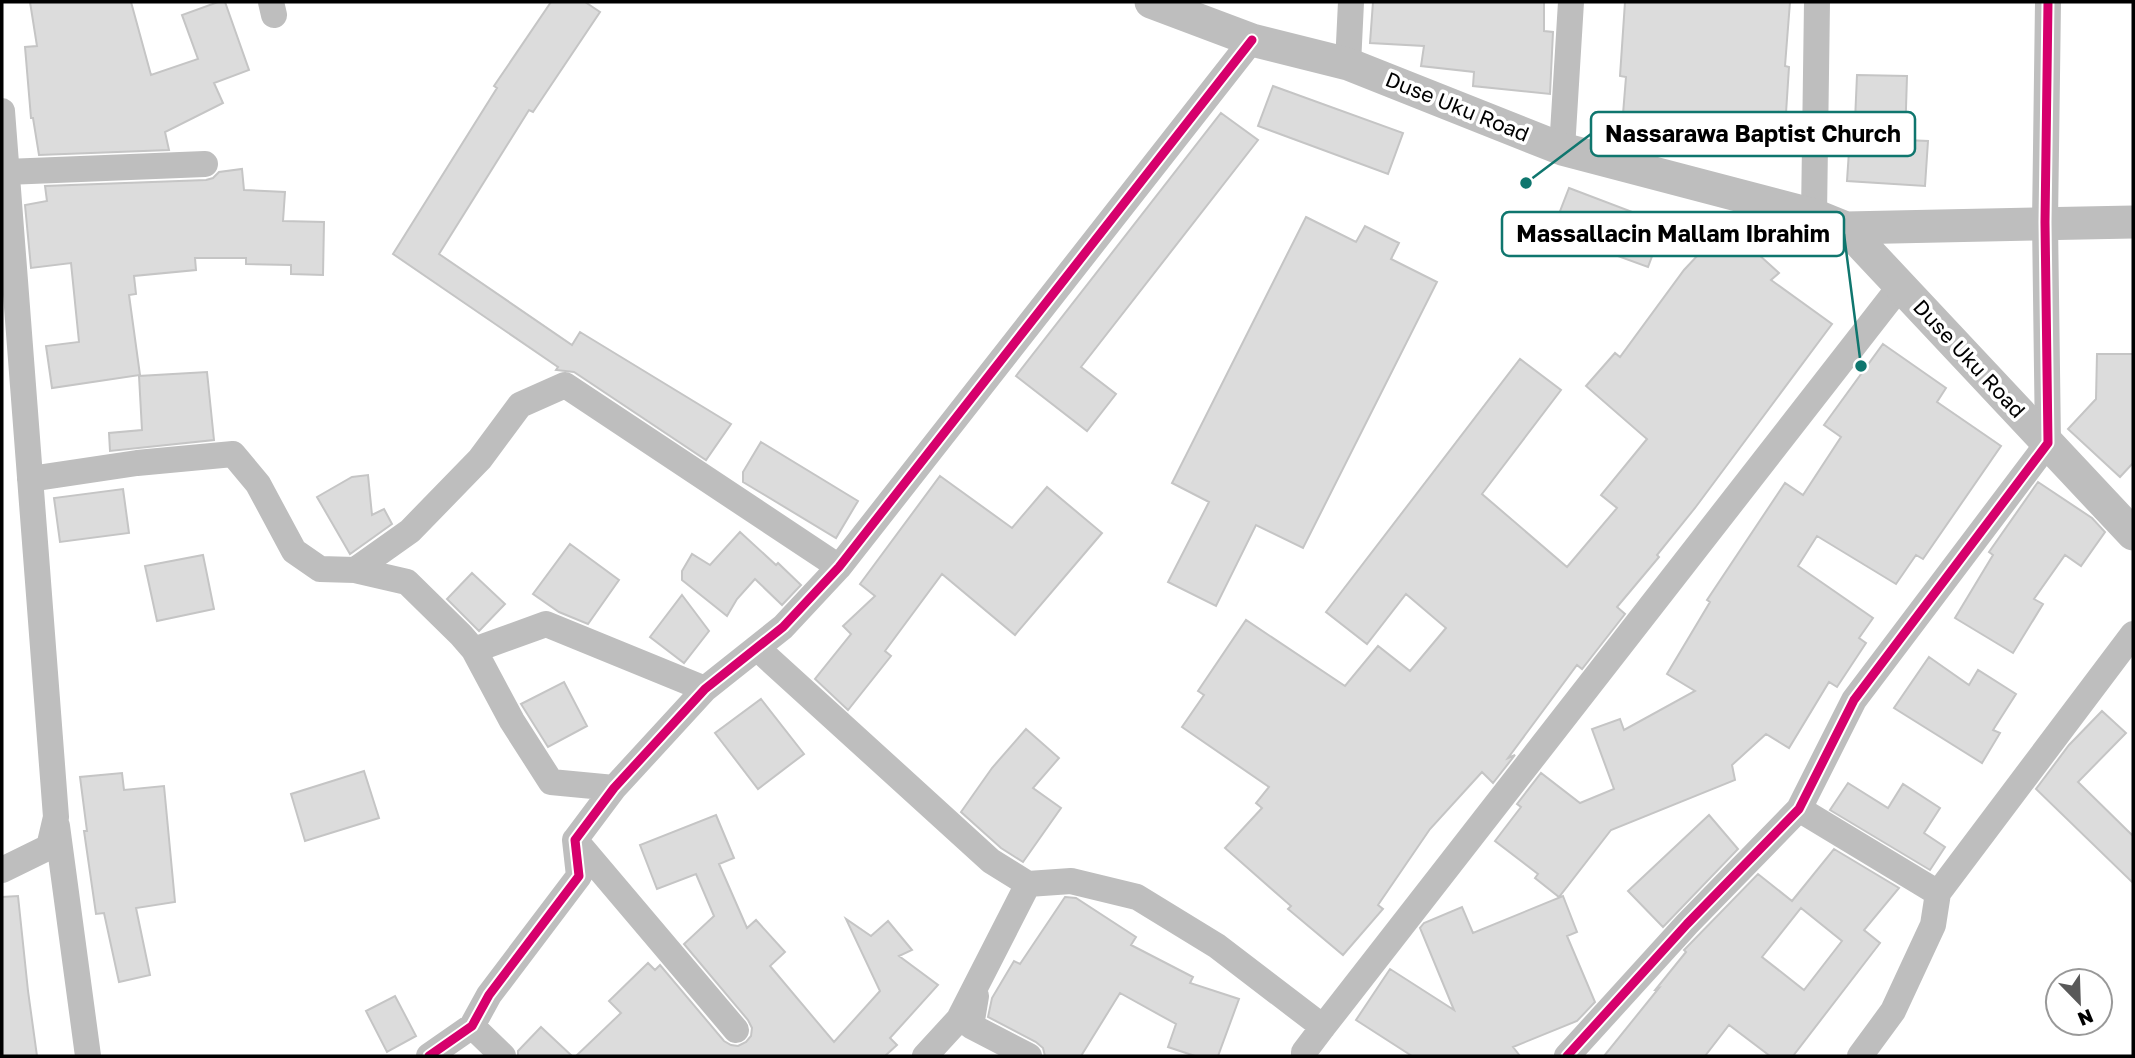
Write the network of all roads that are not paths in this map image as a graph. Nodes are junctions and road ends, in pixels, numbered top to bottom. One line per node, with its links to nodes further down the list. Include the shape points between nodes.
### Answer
1 (1150, 2): 6 (street, Duse Uku Road)
2 (1351, 2): 7 (street)
3 (1571, 2): 9 (street)
4 (1816, 2): 12 (street)
5 (2048, 2): 13 (street)
6 (1252, 40): 7 (street, Duse Uku Road); 20 (street)
7 (1348, 64): 9 (street, Duse Uku Road)
8 (2, 111): 11 (street)
9 (1562, 149): 12 (street, Duse Uku Road)
10 (205, 164): 11 (street)
11 (5, 185): 18 (street)
12 (1814, 215): 15 (street, Duse Uku Road)
13 (2045, 222): 14 (street); 15 (street); 17 (street)
14 (2133, 222)
15 (1846, 228): 16 (street, Duse Uku Road)
16 (1900, 285): 17 (street, Duse Uku Road); 35 (street)
17 (2048, 443): 19 (street, Duse Uku Road); 27 (street, via 1854,700)
18 (30, 479): 21 (street, via 233,454 258,484 293,551 320,569); 28 (street)
19 (2133, 534)
20 (839, 567): 21 (street, via 565,386 520,405 480,459 410,531); 23 (street)
21 (355, 570): 24 (street, via 407,582)
22 (2133, 634): 32 (street)
23 (757, 648): 25 (street); 31 (street, via 990,861)
24 (474, 650): 25 (street, via 546,624); 26 (street, via 551,782)
25 (705, 689): 26 (street)
26 (614, 788): 29 (street)
27 (1799, 808): 32 (street); 43 (street)
28 (56, 817): 30 (street, via 49,847); 37 (street)
29 (575, 840): 34 (street, via 579,876 489,995); 36 (street)
30 (2, 870)
31 (1028, 884): 33 (street); 35 (street, via 1071,881 1137,897 1217,946)
32 (1938, 893): 44 (street, via 1933,925 1893,1011)
33 (978, 982): 40 (street, via 959,1019); 41 (street, via 971,1026)
34 (472, 1026): 38 (street); 39 (street)
35 (1323, 1027): 42 (street)
36 (736, 1030)
37 (88, 1056)
38 (429, 1056)
39 (503, 1056)
40 (925, 1056)
41 (1029, 1056)
42 (1304, 1056)
43 (1567, 1056)
44 (1860, 1056)

